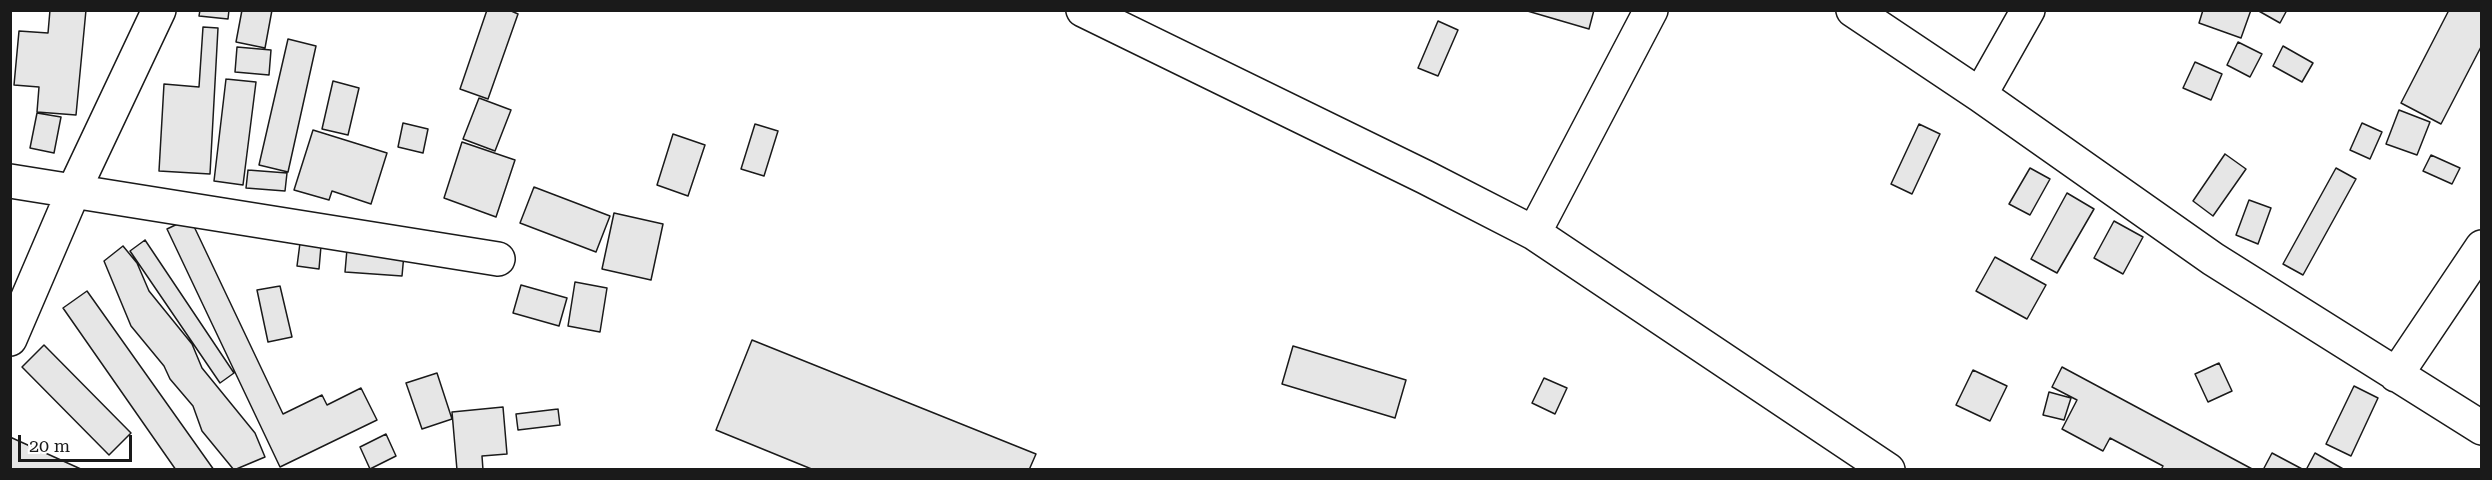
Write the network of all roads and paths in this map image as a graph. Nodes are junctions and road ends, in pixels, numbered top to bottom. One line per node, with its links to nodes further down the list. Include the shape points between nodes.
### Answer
1 (159, 10): 8 (street)
2 (1083, 10): 9 (street)
3 (1651, 10): 9 (street)
4 (1853, 10): 6 (street)
5 (2028, 10): 6 (street)
6 (1980, 95): 13 (street, via 2213,259)
7 (10, 181): 8 (street)
8 (74, 190): 11 (street); 12 (street)
9 (1534, 232): 15 (street)
10 (2481, 247): 13 (street)
11 (498, 259)
12 (10, 339)
13 (2396, 375): 14 (street)
14 (2481, 428)
15 (1888, 470)

